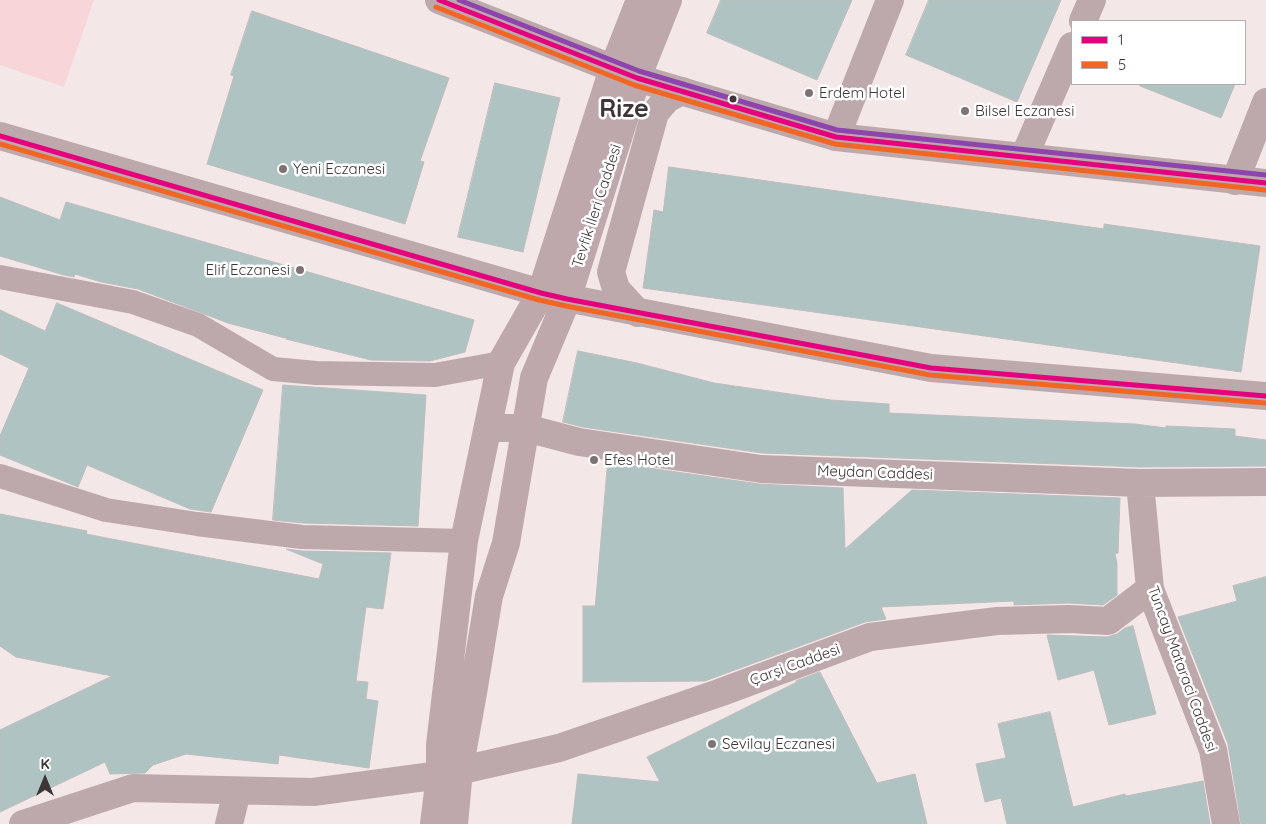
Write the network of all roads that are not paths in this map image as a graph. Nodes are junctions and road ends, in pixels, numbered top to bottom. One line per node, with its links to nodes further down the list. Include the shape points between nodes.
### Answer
1 (439, 0): 8 (street)
2 (640, 0): 8 (main road, Tevfik İleri Caddesi)
3 (668, 0): 8 (main road, Tevfik İleri Caddesi)
4 (890, 0): 12 (street)
5 (1092, 0): 6 (street)
6 (1083, 20)
7 (1071, 48): 13 (street)
8 (625, 73): 9 (street); 17 (main road, Tevfik İleri Caddesi)
9 (682, 91): 12 (street); 18 (street, Tevfik İleri Caddesi, via 667,99 655,112 611,272 616,289)
10 (1266, 102): 14 (street)
11 (0, 136): 17 (street)
12 (836, 137): 13 (street)
13 (1024, 157): 14 (street)
14 (1235, 180): 15 (street)
15 (1266, 182)
16 (0, 277): 19 (street, via 134,302 198,325 273,369 435,375)
17 (554, 296): 18 (street); 19 (main road); 22 (main road, via 534,378)
18 (638, 313): 20 (street, via 931,368)
19 (501, 363): 21 (main road)
20 (1266, 396)
21 (488, 428): 22 (street, Meydan Caddesi); 26 (main road)
22 (526, 428): 25 (street, Meydan Caddesi, via 579,442 761,469); 28 (main road, via 506,542 489,596 473,693)
23 (0, 476): 26 (street, via 106,510 197,524 302,537)
24 (1266, 482): 25 (street, Meydan Caddesi)
25 (1140, 483): 27 (street, Tuncay Mataraci Caddesi)
26 (464, 541): 28 (main road, via 440,745)
27 (1150, 589): 28 (street, Çarşi Caddesi, via 1108,621 997,621 870,637 559,748); 34 (street, Tuncay Mataraci Caddesi, via 1213,750)
28 (449, 773): 29 (street, Çarşi Caddesi, via 313,792); 32 (main road); 33 (main road)
29 (237, 791): 30 (street, Çarşi Caddesi, via 133,788); 31 (street)
30 (23, 824)
31 (229, 824)
32 (434, 824)
33 (454, 824)
34 (1226, 824)

